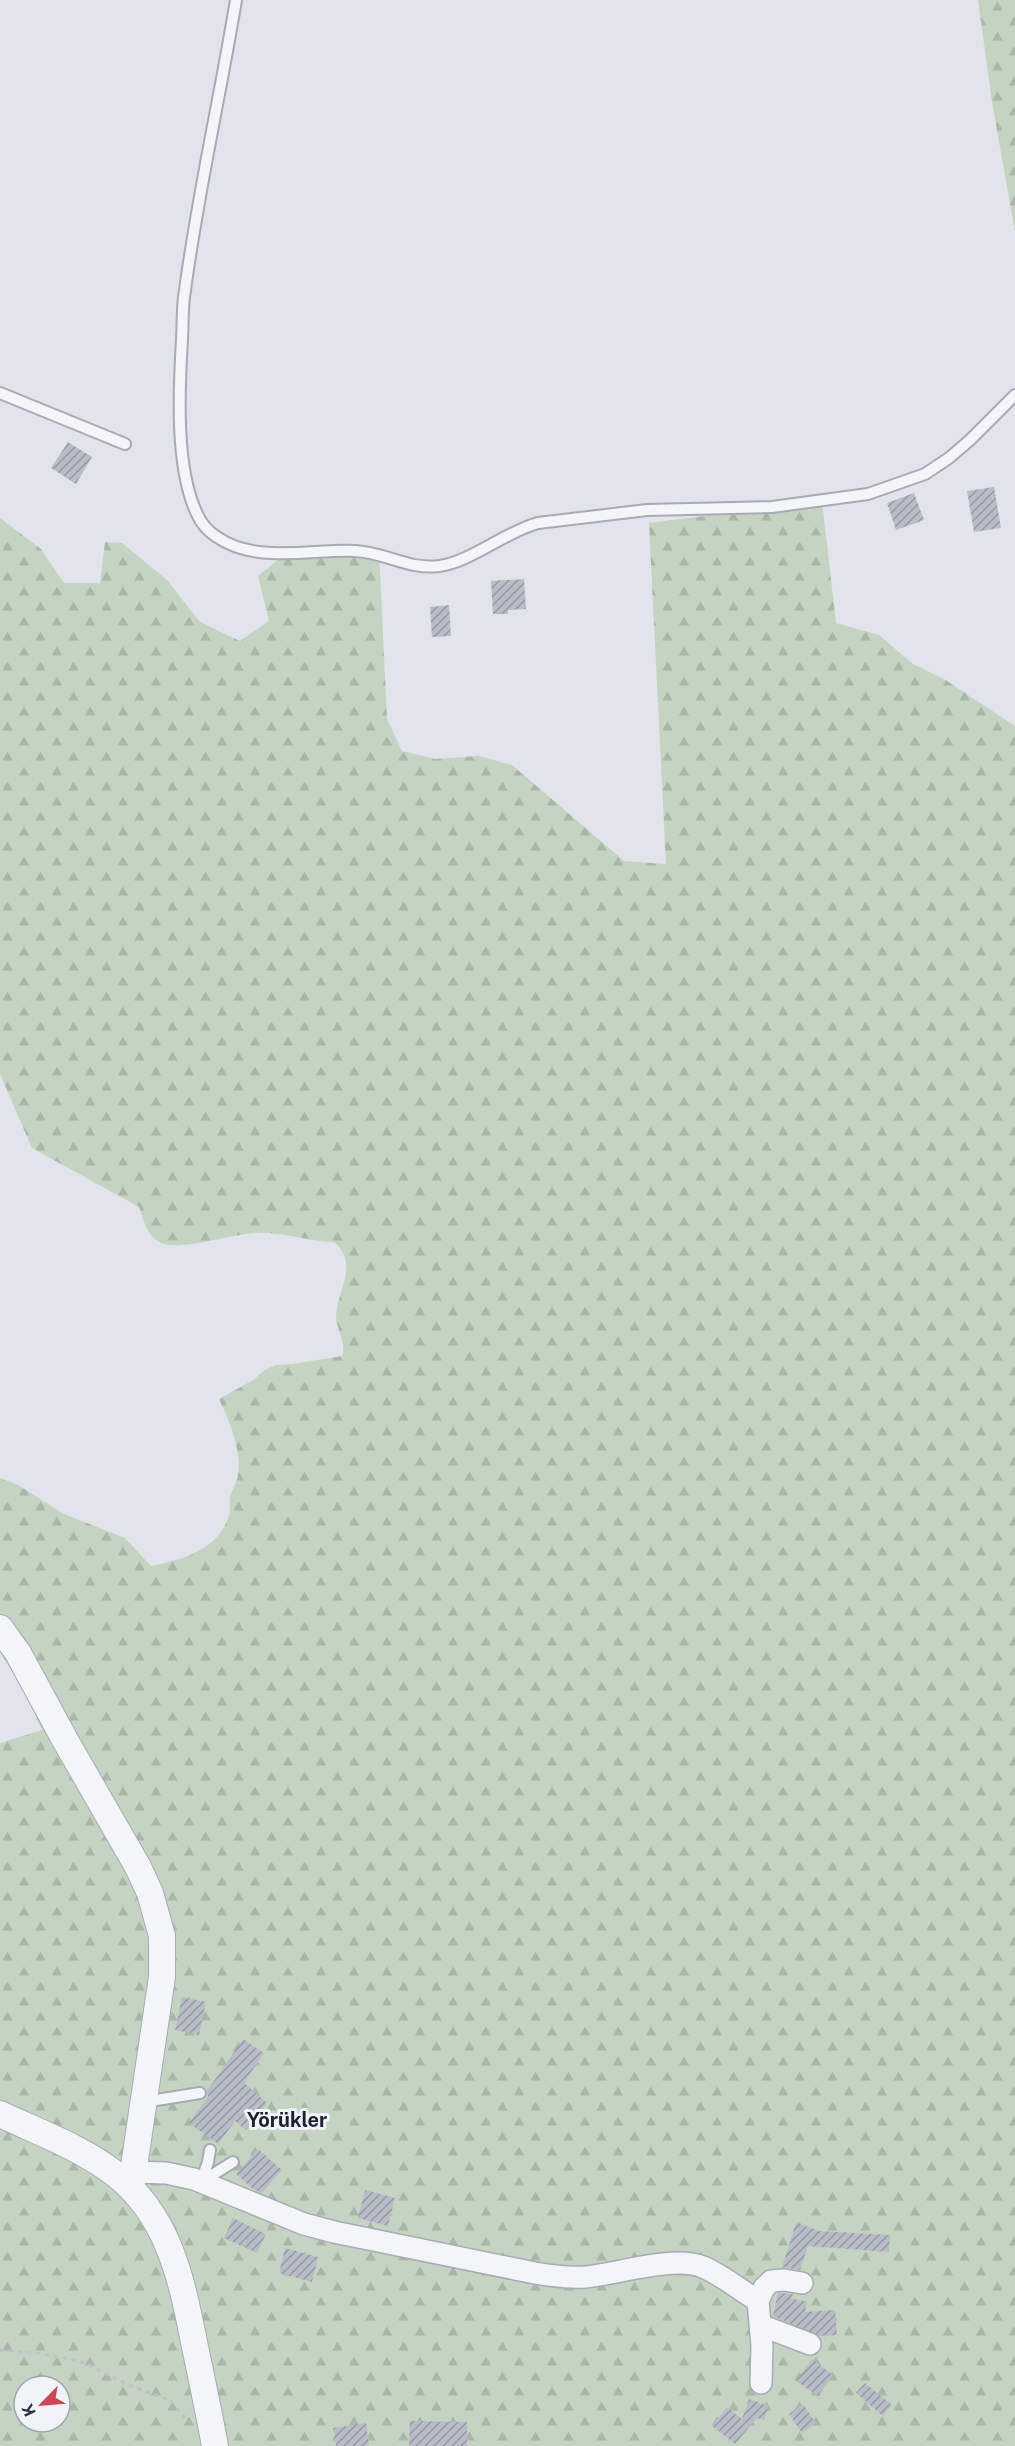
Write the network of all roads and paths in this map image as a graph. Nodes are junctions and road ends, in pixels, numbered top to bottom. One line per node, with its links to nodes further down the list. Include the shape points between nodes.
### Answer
1 (236, 0): 3 (lane, via 184,292 180,378 183,464 191,498 205,527 233,546 278,553 357,551 414,566 438,567 538,523 647,510 772,507 868,494 925,474 949,458)
2 (0, 393): 4 (lane)
3 (1015, 395)
4 (125, 444)
5 (0, 1628): 7 (street, via 18,1653 138,1867 157,1916 162,1936 162,1977)
6 (200, 2093): 7 (lane)
7 (144, 2102): 11 (street)
8 (0, 2114): 11 (street)
9 (210, 2150): 12 (lane)
10 (233, 2162): 12 (lane)
11 (132, 2180): 12 (street, via 166,2173); 19 (street, via 174,2258 185,2294)
12 (201, 2182): 14 (street, via 304,2224 535,2273 586,2277 688,2263 703,2267)
13 (802, 2283): 14 (street, via 771,2281)
14 (758, 2301): 15 (street)
15 (760, 2325): 16 (street); 18 (street)
16 (810, 2344)
17 (0, 2350): 19 (path, via 42,2354 93,2367 171,2401 185,2419)
18 (761, 2383)
19 (214, 2442)

